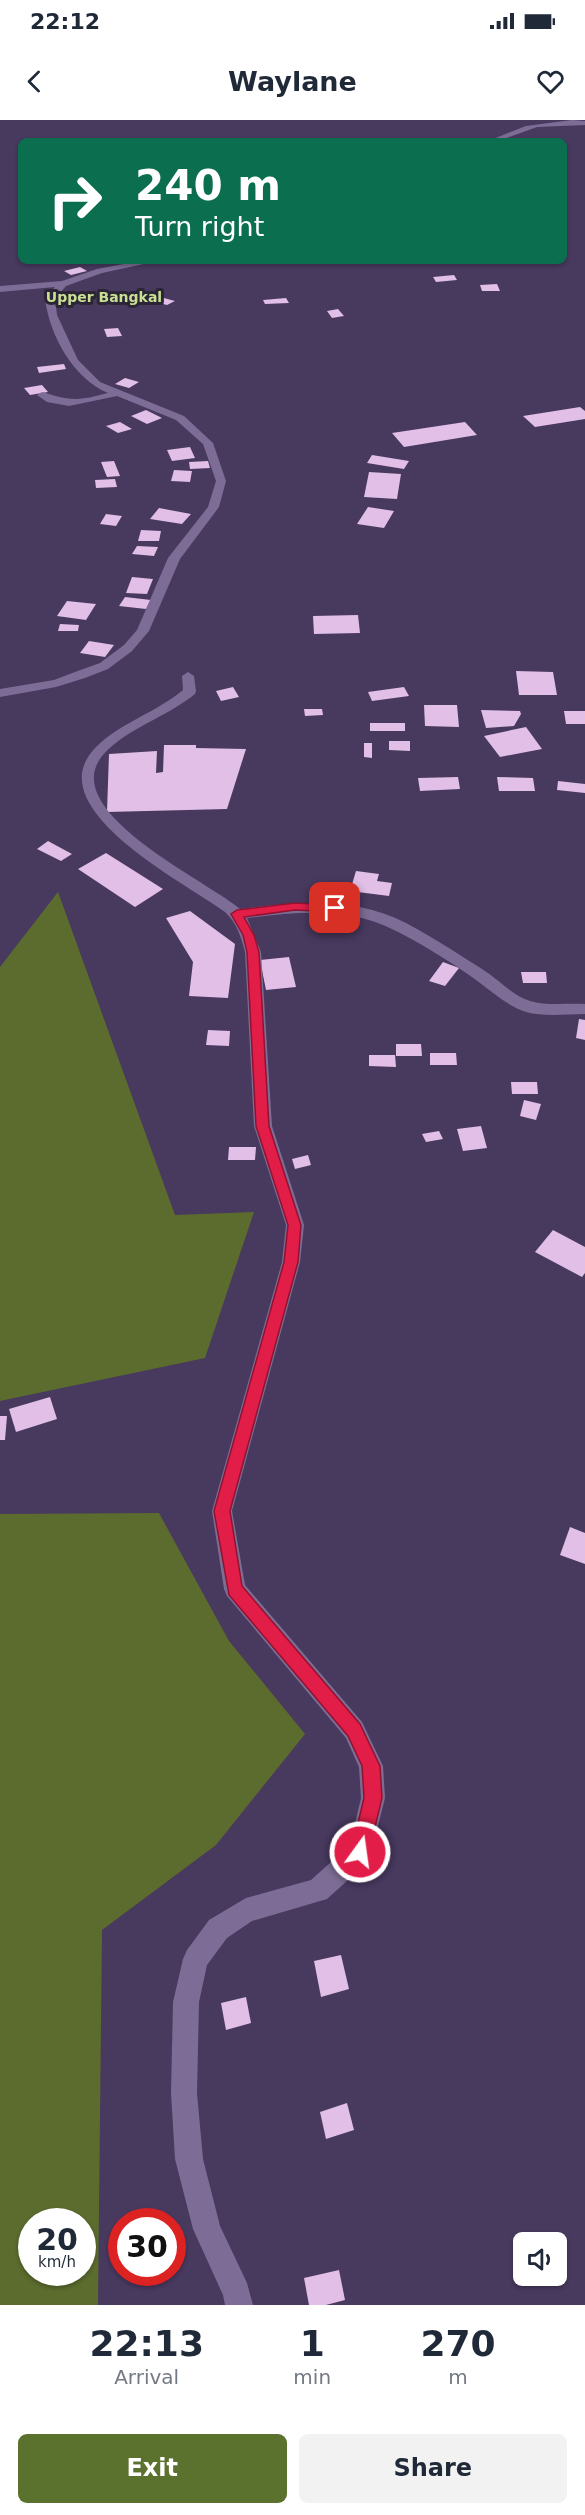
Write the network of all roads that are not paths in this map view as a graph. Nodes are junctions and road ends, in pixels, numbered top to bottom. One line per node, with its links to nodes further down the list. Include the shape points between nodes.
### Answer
1 (585, 123): 2 (street, via 541,124)
2 (499, 138)
3 (138, 264): 4 (street, via 100,271)
4 (63, 285): 5 (street); 6 (street, via 50,299 52,315 74,361 96,384)
5 (0, 289)
6 (118, 393): 7 (street, via 72,402 49,400); 9 (street, via 180,418 208,444 221,481 213,507 174,558 143,631 128,648 104,666 80,675)
7 (42, 395)
8 (188, 676): 10 (street, via 190,691 182,698 119,736 93,758 88,775 92,796 104,816 132,840)
9 (0, 693)
10 (237, 914): 11 (street, via 295,907 366,914 399,926 529,1007); 12 (street, via 253,952 263,1126 295,1225 291,1262 222,1511 235,1589 354,1730 371,1766 373,1798 360,1852 352,1860 318,1890 246,1910 218,1929 196,1959 186,2002 184,2093 189,2159 207,2229)
11 (585, 1009)
12 (239, 2305)

